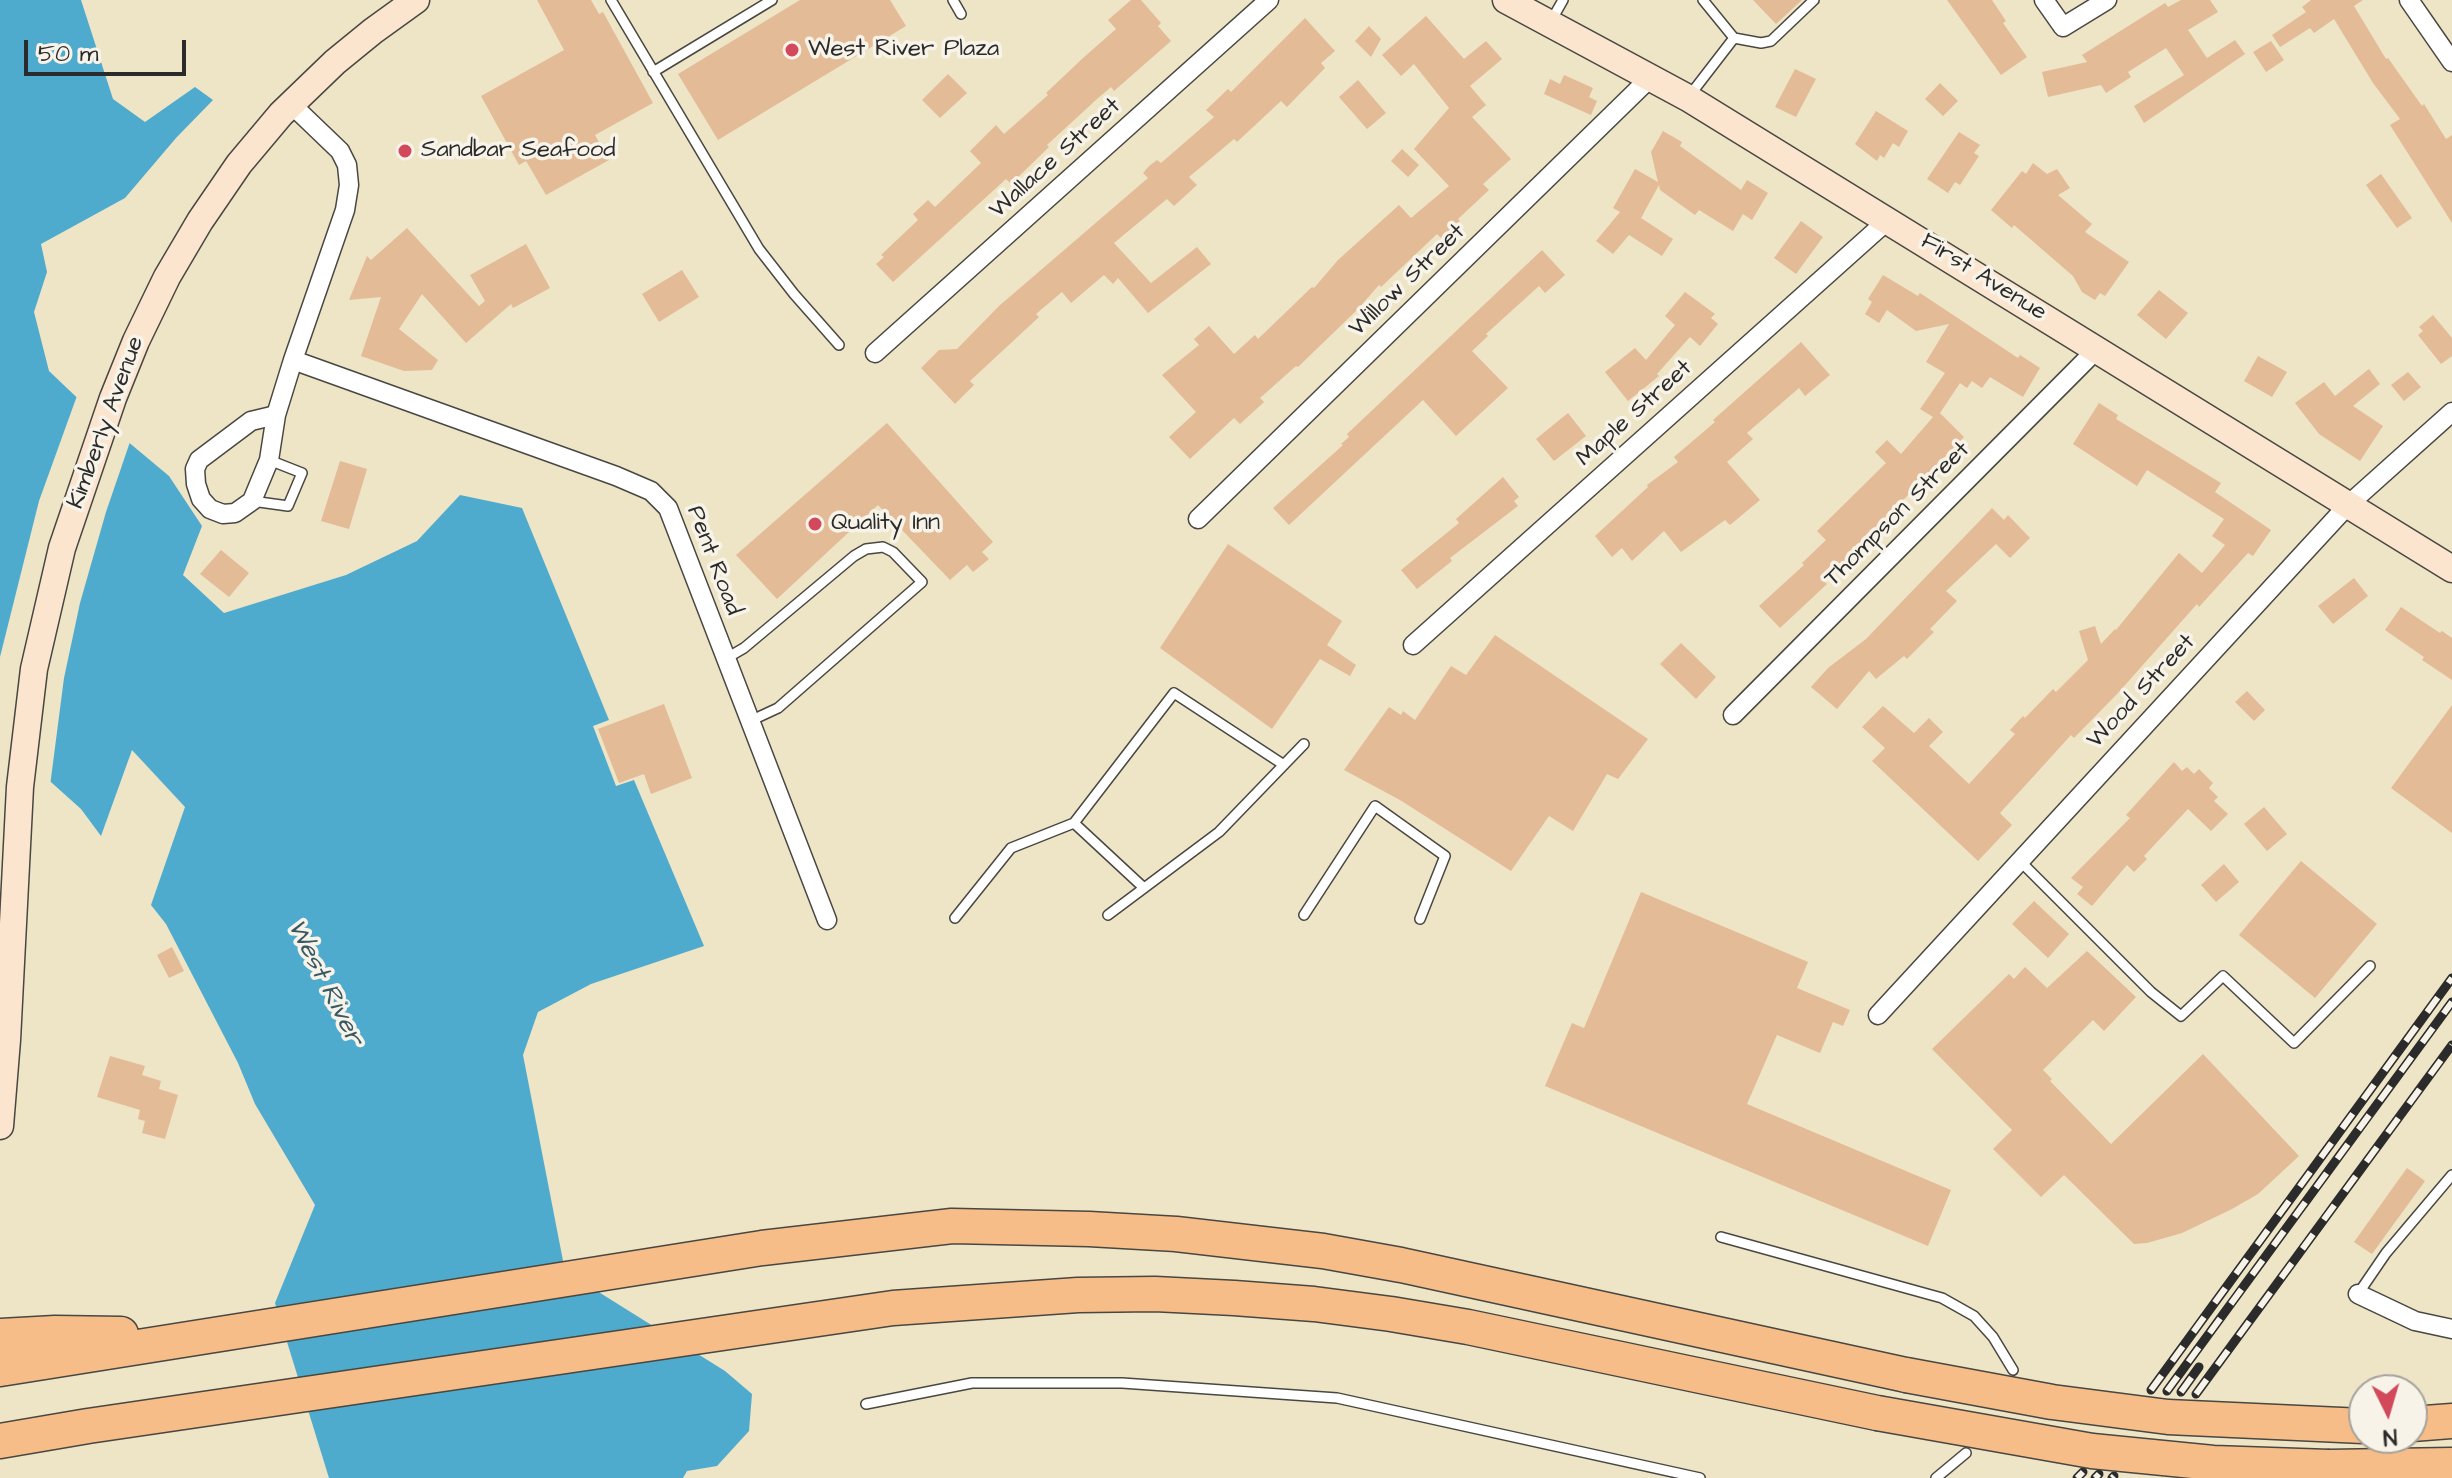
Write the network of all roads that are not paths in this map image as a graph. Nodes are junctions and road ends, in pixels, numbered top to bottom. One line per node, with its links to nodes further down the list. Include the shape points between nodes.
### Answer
1 (416, 0): 20 (main road, Kimberly Avenue)
2 (611, 0): 17 (lane)
3 (772, 0): 17 (lane)
4 (953, 0): 13 (lane)
5 (1269, 0): 24 (street, Wallace Street)
6 (1506, 0): 14 (main road, First Avenue)
7 (1563, 0): 14 (lane)
8 (1703, 0): 15 (lane)
9 (1814, 0): 15 (lane, via 1771,41)
10 (2044, 0): 11 (street, via 2063,27)
11 (2107, 0)
12 (2409, 0): 16 (street)
13 (961, 14)
14 (1550, 24): 18 (main road, First Avenue)
15 (1734, 38): 19 (lane)
16 (2452, 62)
17 (653, 72): 22 (lane, via 759,249)
18 (1652, 76): 19 (main road, First Avenue); 31 (street, Willow Street)
19 (1688, 98): 21 (main road, First Avenue)
20 (291, 104): 25 (street, via 340,151 349,185); 49 (main road, Kimberly Avenue, via 247,154 153,304 85,476 54,577 34,669)
21 (1888, 220): 23 (main road, First Avenue); 33 (street, Maple Street)
22 (839, 345)
23 (2097, 349): 30 (main road, First Avenue); 35 (street, Thompson Street)
24 (875, 353)
25 (293, 360): 27 (street); 34 (street, Pent Road, via 651,491 668,508)
26 (2452, 412): 30 (street, Wood Street)
27 (276, 415): 28 (street); 29 (street, via 251,421 203,456 195,469 198,492 210,509 235,513)
28 (269, 460): 29 (street); 29 (lane, via 302,473 288,506)
29 (252, 501)
30 (2348, 505): 32 (main road, First Avenue); 40 (street, Wood Street)
31 (1198, 519)
32 (2452, 569)
33 (1413, 645)
34 (725, 659): 36 (street, Pent Road); 36 (lane, via 866,549 888,550 922,582 778,708)
35 (1733, 715)
36 (750, 721): 46 (street, Pent Road)
37 (1304, 744): 38 (lane)
38 (1284, 765): 39 (lane, via 1174,693); 41 (lane, via 1219,832)
39 (1074, 823): 41 (lane); 44 (lane, via 1011,848)
40 (2019, 860): 47 (lane, via 2181,1016 2223,976 2294,1043); 48 (street, Wood Street)
41 (1144, 888): 42 (lane)
42 (1108, 915)
43 (1304, 915): 45 (lane, via 1375,806 1445,856)
44 (955, 918)
45 (1420, 919)
46 (827, 920)
47 (2370, 966)
48 (1878, 1015)
49 (4, 1028): 50 (main road, Kimberly Avenue)
50 (0, 1126)
51 (2452, 1175): 53 (lane)
52 (1721, 1237): 58 (lane, via 1942,1298 1974,1316)
53 (2358, 1294): 54 (street, via 2415,1321)
54 (2452, 1329)
55 (0, 1336): 56 (highway)
56 (209, 1336): 57 (highway); 62 (highway, bridge, via 746,1250 898,1231 952,1226 1089,1229 1323,1251 1906,1375 2091,1408 2207,1420)
57 (0, 1369)
58 (2013, 1370)
59 (866, 1404): 66 (lane, via 972,1383 1122,1383 1337,1398)
60 (2452, 1421): 61 (highway)
61 (2428, 1423)
62 (2348, 1425)
63 (0, 1441): 65 (highway, bridge, via 914,1306 1139,1294 1314,1304 1468,1327 1877,1413 2092,1451 2213,1463)
64 (1966, 1453): 67 (lane)
65 (2452, 1465)
66 (1700, 1478)
67 (1936, 1478)

